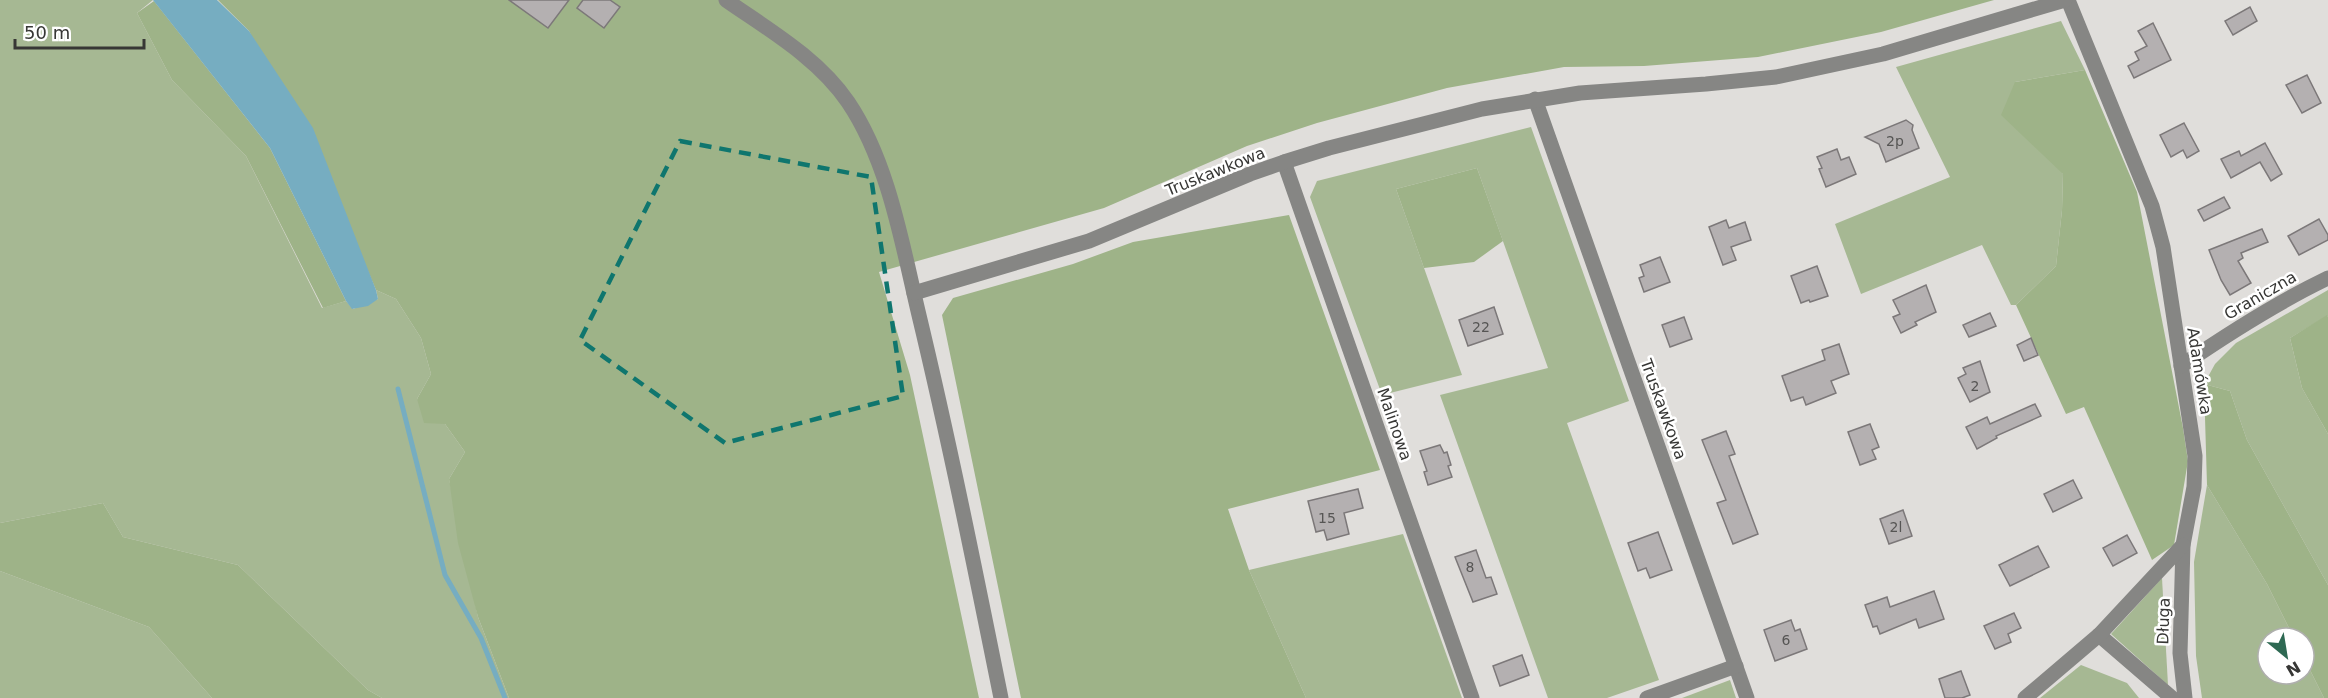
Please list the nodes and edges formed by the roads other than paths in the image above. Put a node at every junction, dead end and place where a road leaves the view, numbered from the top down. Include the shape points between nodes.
1 (726, 0) edge
2 (2067, 0) edge
3 (1535, 99) junction
4 (1284, 162) junction
5 (2328, 278) edge
6 (914, 293) junction
7 (2181, 366) junction
8 (2183, 545) junction
9 (2099, 635) junction
10 (1736, 666) junction
11 (1001, 698) edge
12 (1472, 698) edge
13 (1647, 698) edge
14 (1747, 698) edge
15 (2025, 698) edge
16 (2172, 698) edge
17 (2185, 698) edge

1 - 6 street via 812,63 851,108 882,174
2 - 3 street, Truskawkowa via 1883,54 1798,73
2 - 7 street, Adamówka via 2152,206 2163,247
3 - 4 street, Truskawkowa via 1482,109
3 - 10 street, Truskawkowa
4 - 6 street, Truskawkowa via 1089,242
4 - 12 street, Malinowa
5 - 7 street, Graniczna via 2237,328
6 - 11 street
7 - 8 street, Adamówka via 2195,456 2194,487
8 - 9 street
8 - 17 street, Długa via 2180,653
9 - 15 street
9 - 16 street
10 - 13 street
10 - 14 street, Truskawkowa

